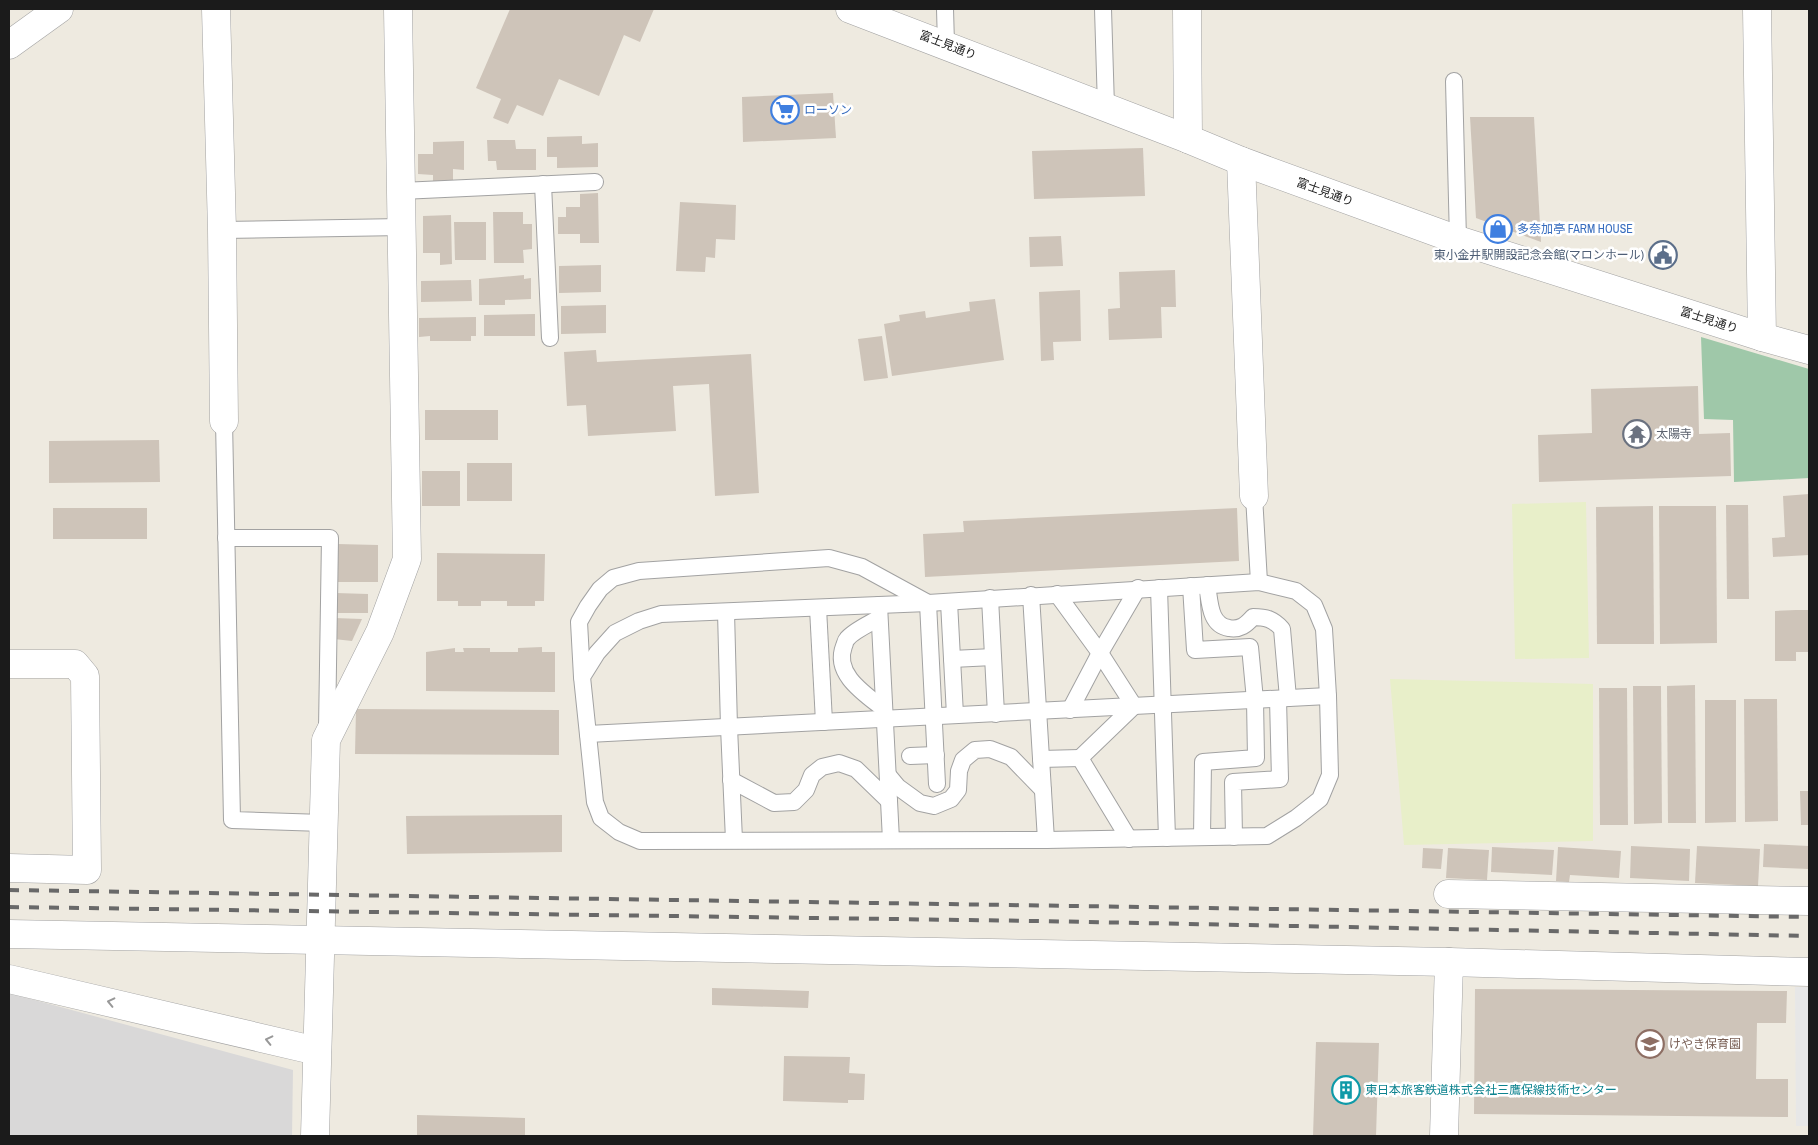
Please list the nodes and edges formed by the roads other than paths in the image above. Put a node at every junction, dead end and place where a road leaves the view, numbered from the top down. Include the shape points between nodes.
1 (59, 9) edge
2 (216, 9) edge
3 (398, 9) edge
4 (850, 9) edge
5 (945, 9) edge
6 (1103, 9) edge
7 (1187, 9) edge
8 (1757, 9) edge
9 (9, 44) edge
10 (946, 44) junction
11 (1454, 81) dead end
12 (1106, 107) junction
13 (1188, 139) junction
14 (1241, 161) junction
15 (595, 182) dead end
16 (543, 184) junction
17 (401, 191) junction
18 (402, 227) junction
19 (222, 230) junction
20 (1458, 240) junction
21 (1762, 337) junction
22 (550, 338) dead end
23 (1809, 350) edge
24 (224, 421) joint
25 (1254, 496) joint
26 (226, 538) junction
27 (1259, 582) junction
28 (1199, 585) junction
29 (1138, 588) junction
30 (1159, 588) junction
31 (1057, 594) junction
32 (1032, 595) junction
33 (990, 598) junction
34 (949, 602) junction
35 (928, 603) junction
36 (818, 608) junction
37 (726, 612) junction
38 (879, 612) junction
39 (1100, 653) junction
40 (993, 657) junction
41 (952, 659) junction
42 (9, 664) edge
43 (582, 677) junction
44 (1328, 696) junction
45 (1283, 698) junction
46 (1254, 700) junction
47 (1161, 705) junction
48 (1134, 706) junction
49 (1070, 710) junction
50 (1038, 712) junction
51 (884, 714) junction
52 (996, 714) junction
53 (955, 716) junction
54 (934, 717) junction
55 (824, 722) junction
56 (729, 727) junction
57 (588, 734) junction
58 (326, 740) junction
59 (936, 755) junction
60 (910, 756) dead end
61 (1080, 758) junction
62 (1041, 759) junction
63 (888, 775) junction
64 (731, 780) junction
65 (937, 784) dead end
66 (1043, 790) junction
67 (889, 801) junction
68 (323, 823) junction
69 (1202, 837) junction
70 (1234, 837) junction
71 (1167, 838) junction
72 (1129, 839) junction
73 (734, 840) junction
74 (891, 840) junction
75 (1046, 840) junction
76 (9, 868) edge
77 (1448, 894) dead end
78 (1809, 901) edge
79 (9, 934) edge
80 (321, 939) junction
81 (1450, 962) junction
82 (1809, 972) edge
83 (9, 979) edge
84 (317, 1051) junction
85 (315, 1136) edge
86 (1444, 1136) edge

1 - 9 street
2 - 19 street
3 - 17 street
4 - 10 street, 富士見通り
5 - 10 lane
6 - 12 lane
7 - 13 street
8 - 21 street
10 - 12 street, 富士見通り
11 - 20 lane
12 - 13 street, 富士見通り
13 - 14 street, 富士見通り
14 - 20 street, 富士見通り
14 - 25 street
15 - 16 lane
16 - 17 lane
16 - 22 lane
17 - 18 street
18 - 19 lane
18 - 58 street via 407,559 380,632
19 - 24 street
20 - 21 street, 富士見通り
21 - 23 street, 富士見通り
24 - 26 lane
25 - 27 lane
26 - 58 lane via 330,538
26 - 68 lane via 232,820
27 - 28 lane
27 - 44 lane via 1296,591 1314,605 1324,629
28 - 30 lane
28 - 45 lane via 1216,623 1238,629 1253,617 1266,617 1282,629
28 - 46 lane via 1195,650 1250,647
29 - 30 lane
29 - 31 lane
29 - 39 lane
30 - 47 lane
31 - 32 lane
31 - 39 lane
32 - 33 lane
32 - 50 lane
33 - 34 lane
33 - 40 lane
34 - 35 lane
34 - 41 lane
35 - 38 lane
35 - 43 lane via 862,567 829,558 639,571 613,578 600,589 579,622
35 - 54 lane
36 - 37 lane
36 - 38 lane
36 - 55 lane
37 - 43 lane via 661,614 639,621 616,634 597,653
37 - 56 lane
38 - 51 lane
38 - 51 lane via 847,639 841,654 843,668 850,678
39 - 48 lane
39 - 49 lane
40 - 41 lane
40 - 52 lane
41 - 53 lane
42 - 76 street via 75,664 85,676 87,870
43 - 57 lane
44 - 45 lane
44 - 70 lane via 1330,775 1320,799 1267,836
45 - 46 lane
45 - 70 lane via 1280,779 1233,782
46 - 47 lane
46 - 69 lane via 1256,758 1203,762
47 - 48 lane
47 - 71 lane
48 - 49 lane
48 - 61 lane
49 - 50 lane
50 - 52 lane
50 - 62 lane
51 - 54 lane
51 - 55 lane
51 - 63 lane
52 - 53 lane
53 - 54 lane
54 - 59 lane
55 - 56 lane
56 - 57 lane
56 - 64 lane
57 - 73 lane via 595,802 601,818 619,832 640,841
58 - 68 street
59 - 60 lane
59 - 65 lane
61 - 62 lane
61 - 72 lane
62 - 66 lane
63 - 66 lane via 920,803 934,806 950,799 958,790 963,760 975,750 990,749 1011,757
63 - 67 lane
64 - 67 lane via 774,803 794,802 806,790 812,775 822,767 839,763 856,769
64 - 73 lane
66 - 75 lane
67 - 74 lane
68 - 80 street
69 - 70 lane
69 - 71 lane
71 - 72 lane
72 - 75 lane
73 - 74 lane
74 - 75 lane
77 - 78 street
79 - 80 street
80 - 81 street
80 - 84 street
81 - 82 street
81 - 86 street
84 -> 83 street
84 - 85 street

